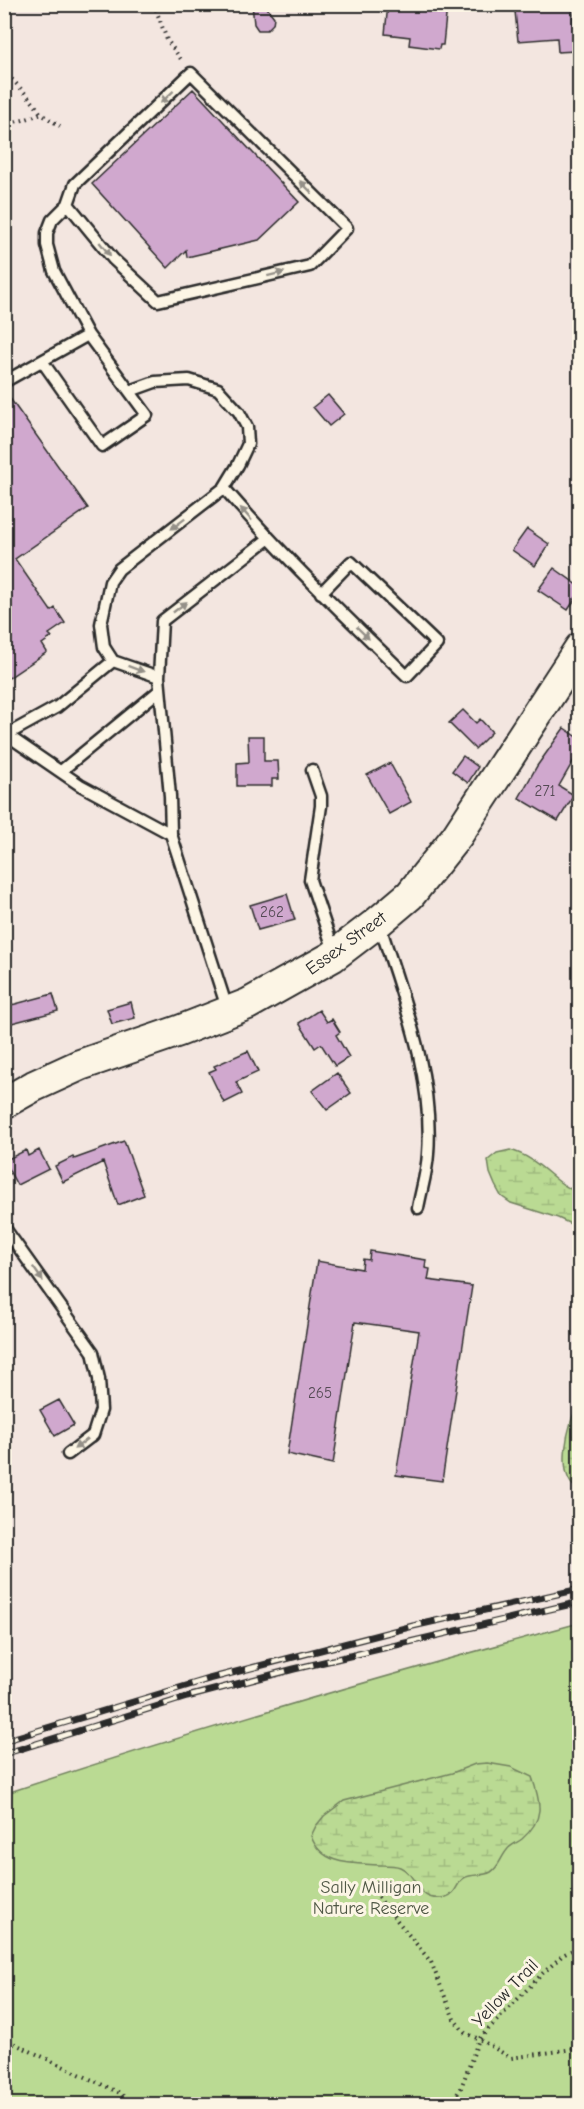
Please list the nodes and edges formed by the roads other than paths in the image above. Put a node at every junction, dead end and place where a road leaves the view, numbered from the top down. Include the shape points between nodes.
1 (68, 204) junction
2 (88, 335) junction
3 (42, 361) junction
4 (4, 382) edge
5 (130, 391) junction
6 (225, 488) junction
7 (268, 539) junction
8 (321, 593) junction
9 (579, 648) edge
10 (113, 661) junction
11 (159, 677) junction
12 (160, 690) junction
13 (6, 733) edge
14 (312, 770) dead end
15 (61, 771) junction
16 (171, 834) junction
17 (378, 921) junction
18 (335, 954) junction
19 (228, 1011) junction
20 (4, 1103) edge
21 (418, 1208) dead end
22 (4, 1227) edge
23 (68, 1454) dead end

1 -> 1 lane via 113,259 158,301 310,266 347,228 191,73 75,184
1 - 2 lane via 52,220 47,245 54,271
2 - 3 lane
2 - 5 lane
3 - 4 lane
3 - 5 lane via 102,446 147,415
5 - 6 lane via 155,382 189,380 218,388 247,427 248,444
7 -> 6 lane
6 -> 10 lane via 119,569 110,582 101,624 104,647
7 - 8 lane
11 -> 7 lane via 162,621
8 -> 8 lane via 407,676 437,644 351,562
9 - 17 main road, Essex Street via 457,836 410,894
10 -> 11 lane
10 - 13 lane via 57,707
11 - 12 lane
12 - 15 lane
12 - 16 lane
13 - 15 lane
14 - 18 lane via 321,806 310,880
15 - 16 lane
16 - 19 lane
17 - 18 main road, Essex Street
17 - 21 lane via 415,1040 428,1102 428,1155
18 - 19 main road, Essex Street via 289,982
19 - 20 main road, Essex Street via 80,1065
22 -> 23 lane via 93,1352 101,1410 93,1435

